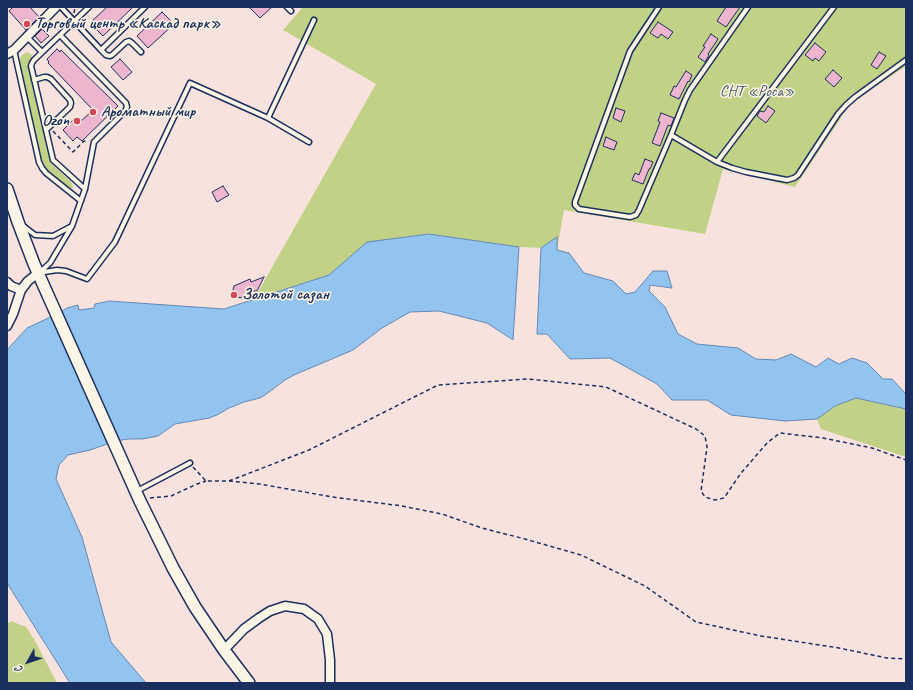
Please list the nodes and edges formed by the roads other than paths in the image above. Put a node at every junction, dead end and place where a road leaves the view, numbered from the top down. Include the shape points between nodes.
1 (56, 7) edge
2 (61, 7) edge
3 (89, 7) edge
4 (145, 7) edge
5 (287, 7) edge
6 (659, 7) edge
7 (748, 7) edge
8 (834, 7) edge
9 (291, 11) dead end
10 (314, 20) dead end
11 (74, 21) junction
12 (60, 35) junction
13 (27, 37) junction
14 (102, 50) junction
15 (11, 52) edge
16 (42, 52) junction
17 (141, 52) dead end
18 (906, 60) edge
19 (34, 80) junction
20 (268, 118) junction
21 (47, 128) junction
22 (671, 135) junction
23 (309, 142) dead end
24 (717, 162) junction
25 (7, 189) edge
26 (85, 189) junction
27 (81, 201) junction
28 (18, 222) junction
29 (72, 226) junction
30 (38, 273) junction
31 (8, 286) edge
32 (21, 290) junction
33 (7, 326) edge
34 (190, 464) road end
35 (138, 496) junction
36 (224, 650) junction
37 (249, 683) edge
38 (330, 683) edge

1 - 13 street
2 - 11 lane
3 - 11 lane
4 - 14 lane
5 - 9 lane
6 - 22 lane via 630,51 575,202 576,208 630,217 636,215
7 - 22 lane via 694,85
8 - 24 lane
10 - 20 lane
11 - 12 lane
11 - 14 lane
12 - 16 lane
12 - 26 lane via 127,107 96,140
13 - 15 street
13 - 16 lane
14 - 17 lane via 110,56 129,41
15 - 27 lane via 39,162 46,173
16 - 19 lane via 31,66
18 - 24 lane via 846,105 794,178 787,180 746,172
19 - 21 lane
19 - 21 lane via 48,77 71,103 70,107
20 - 23 lane
20 - 30 lane via 190,83 115,242 87,278 57,270
21 - 26 lane via 53,160
22 - 24 lane
25 - 28 main road
26 - 27 lane
27 - 29 lane
28 - 29 lane via 35,235 52,236
28 - 30 main road
29 - 30 lane via 50,264
30 - 32 street
30 - 35 main road
31 - 32 street
32 - 33 street
34 - 35 lane
35 - 36 main road via 173,568
36 - 37 main road
36 - 38 street via 244,629 270,611 285,606 304,609 318,619 327,634

